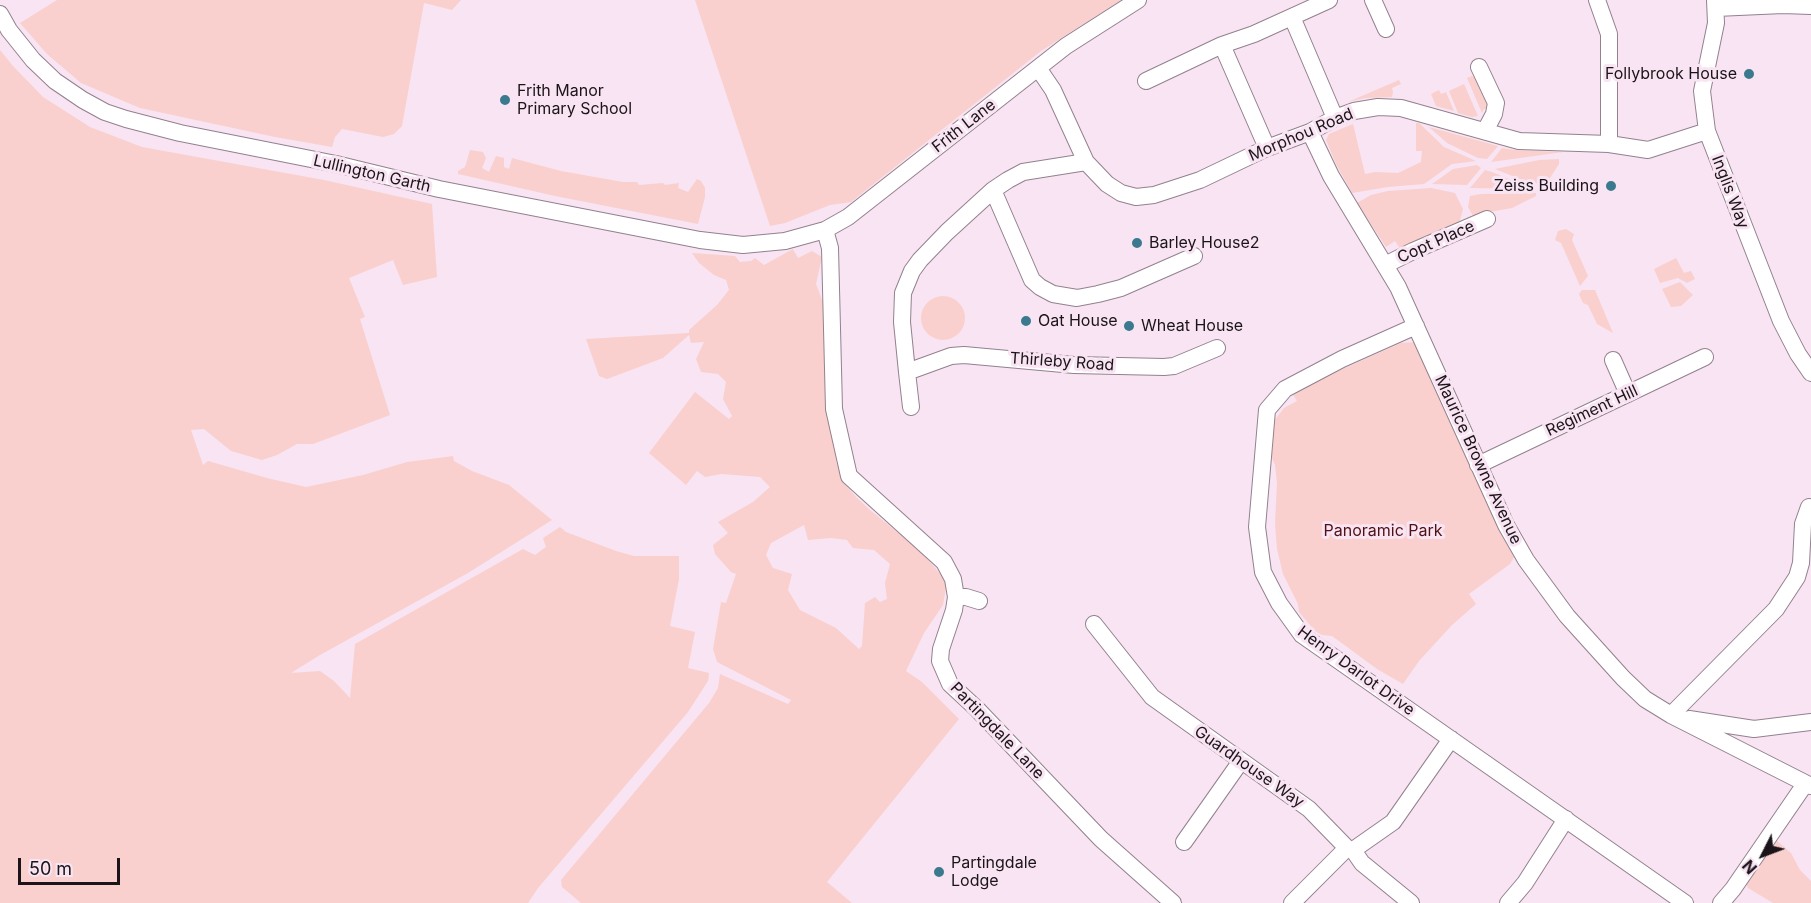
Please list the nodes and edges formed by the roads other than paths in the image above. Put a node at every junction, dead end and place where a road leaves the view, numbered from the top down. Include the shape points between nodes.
1 (1137, 0) edge
2 (1329, 0) edge
3 (1373, 0) edge
4 (1597, 0) edge
5 (1749, 3) edge
6 (1716, 4) edge
7 (1811, 6) edge
8 (0, 14) edge
9 (1292, 17) junction
10 (1386, 29) dead end
11 (1222, 45) junction
12 (1479, 66) dead end
13 (1038, 68) junction
14 (1146, 81) dead end
15 (1335, 118) junction
16 (1485, 131) junction
17 (1707, 131) junction
18 (1310, 132) junction
19 (1609, 144) junction
20 (1267, 148) junction
21 (1086, 162) junction
22 (993, 190) junction
23 (1487, 219) dead end
24 (825, 230) junction
25 (785, 241) joint
26 (1194, 256) dead end
27 (1385, 265) junction
28 (1416, 326) junction
29 (1217, 348) dead end
30 (1705, 357) dead end
31 (1613, 360) dead end
32 (907, 372) junction
33 (1811, 373) edge
34 (1628, 394) junction
35 (911, 407) dead end
36 (1478, 465) junction
37 (1809, 507) dead end
38 (956, 597) junction
39 (979, 601) dead end
40 (1094, 624) dead end
41 (1671, 715) junction
42 (1811, 722) edge
43 (1451, 739) junction
44 (1241, 761) junction
45 (1808, 785) edge
46 (1566, 819) junction
47 (1184, 842) dead end
48 (1350, 849) junction
49 (1681, 902) edge
50 (1173, 903) edge
51 (1292, 903) edge
52 (1411, 903) edge
53 (1508, 903) edge
54 (1721, 903) edge

1 - 13 street, Frith Lane
2 - 9 street
3 - 10 street
4 - 19 street via 1609,34
5 - 6 street
5 - 7 street
6 - 17 street, Inglis Way via 1716,24 1702,91
8 - 25 street, Lullington Garth via 33,60 55,81 82,100 126,119 439,189 700,240 743,245
9 - 11 street
9 - 15 street
11 - 14 street
11 - 20 street
12 - 16 street via 1496,103
13 - 21 street, Morphou Road via 1053,90
13 - 24 street, Frith Lane via 869,202
15 - 16 street, Morphou Road via 1378,107 1401,108
15 - 18 street, Morphou Road
16 - 19 street, Morphou Road via 1519,141
17 - 19 street, Morphou Road via 1648,150
17 - 33 street, Inglis Way via 1781,321
18 - 20 street, Morphou Road
18 - 27 street, Maurice Browne Avenue via 1331,176
20 - 21 street, Morphou Road via 1191,184 1136,197 1107,184
21 - 22 street via 1023,172
22 - 26 street via 1032,280 1053,294 1077,298 1121,288
22 - 32 street via 912,271 903,293
23 - 27 street, Copt Place
24 - 25 street, Frith Lane
24 - 38 street, Partingdale Lane via 830,249 834,409 849,476 944,562
27 - 28 street, Maurice Browne Avenue
28 - 36 street, Maurice Browne Avenue
28 - 43 street, Henry Darlot Drive via 1285,389 1267,410 1257,527 1263,572 1278,603 1302,635
29 - 32 street, Thirleby Road via 1164,367 1074,365 964,354
30 - 34 street, Regiment Hill
31 - 34 street
32 - 35 street
34 - 36 street, Regiment Hill
36 - 41 street, Maurice Browne Avenue via 1506,525 1567,616 1630,685
37 - 41 street via 1803,524 1797,577 1776,609
38 - 39 street
38 - 50 street, Partingdale Lane via 940,662 950,684 1101,839
40 - 44 street, Guardhouse Way via 1152,697
41 - 42 street via 1754,729
41 - 45 street
43 - 46 street, Henry Darlot Drive
43 - 48 street via 1393,822
44 - 47 street
44 - 48 street, Guardhouse Way via 1309,809
45 - 54 street
46 - 49 street, Henry Darlot Drive
46 - 53 street
48 - 51 street
48 - 52 street, Guardhouse Way

